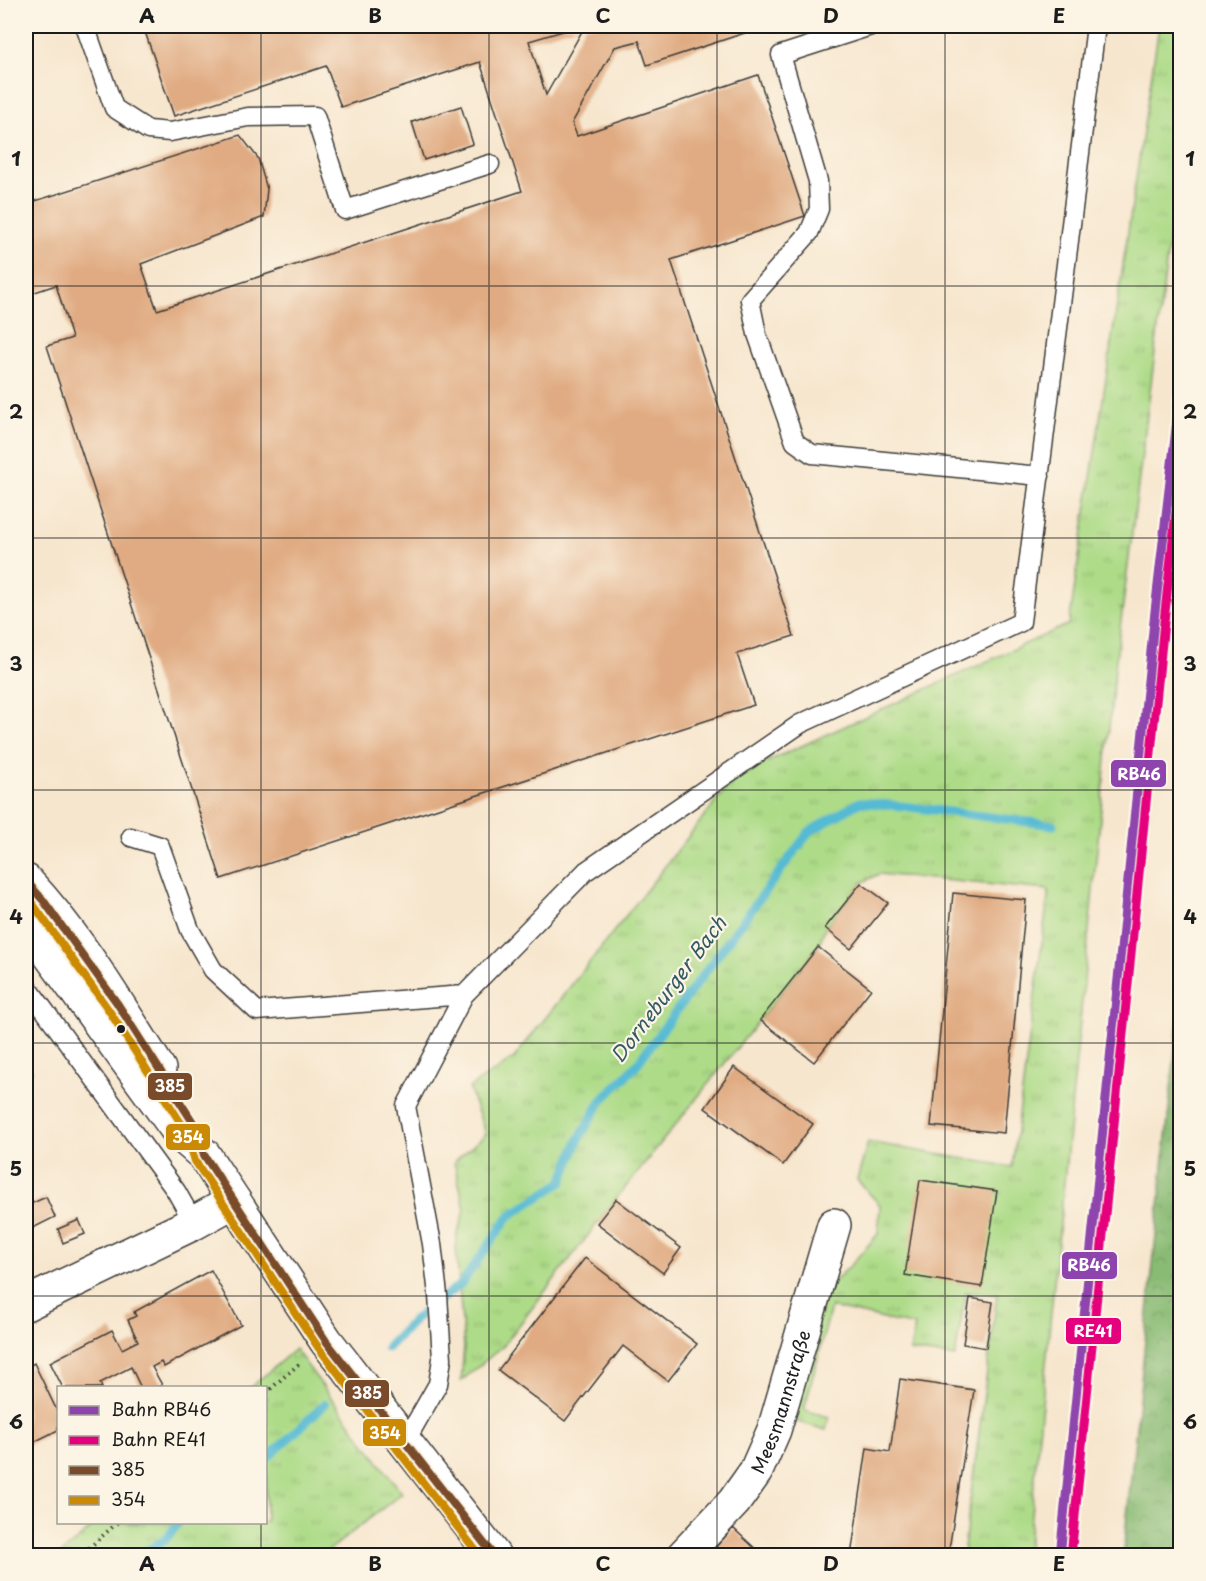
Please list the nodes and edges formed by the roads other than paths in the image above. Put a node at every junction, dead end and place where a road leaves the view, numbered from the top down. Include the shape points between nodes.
1 (86, 26) edge
2 (870, 26) edge
3 (1096, 26) edge
4 (490, 164) dead end
5 (1040, 476) junction
6 (131, 837) dead end
7 (26, 881) edge
8 (26, 922) edge
9 (26, 985) edge
10 (464, 995) junction
11 (204, 1155) junction
12 (234, 1201) junction
13 (194, 1223) junction
14 (834, 1225) dead end
15 (26, 1304) edge
16 (405, 1442) junction
17 (494, 1556) edge
18 (683, 1556) edge

1 - 4 lane via 114,108 148,130 170,132 248,117 315,116 345,210
2 - 5 lane via 782,55 818,181 819,209 809,233 750,300 757,334 795,442 812,454
3 - 5 lane
5 - 10 lane via 1021,622 800,724 586,871
6 - 10 lane via 160,846 190,930 213,970 256,1011
7 - 11 street via 117,1003 196,1127
8 - 11 street via 181,1135
9 - 13 lane via 159,1166
10 - 16 lane via 406,1106 432,1244 442,1359 438,1384
11 - 12 street
12 - 13 street
12 - 16 street via 326,1341
13 - 15 street
14 - 18 street, Meesmannstraße via 774,1431 756,1471 734,1502
16 - 17 street

